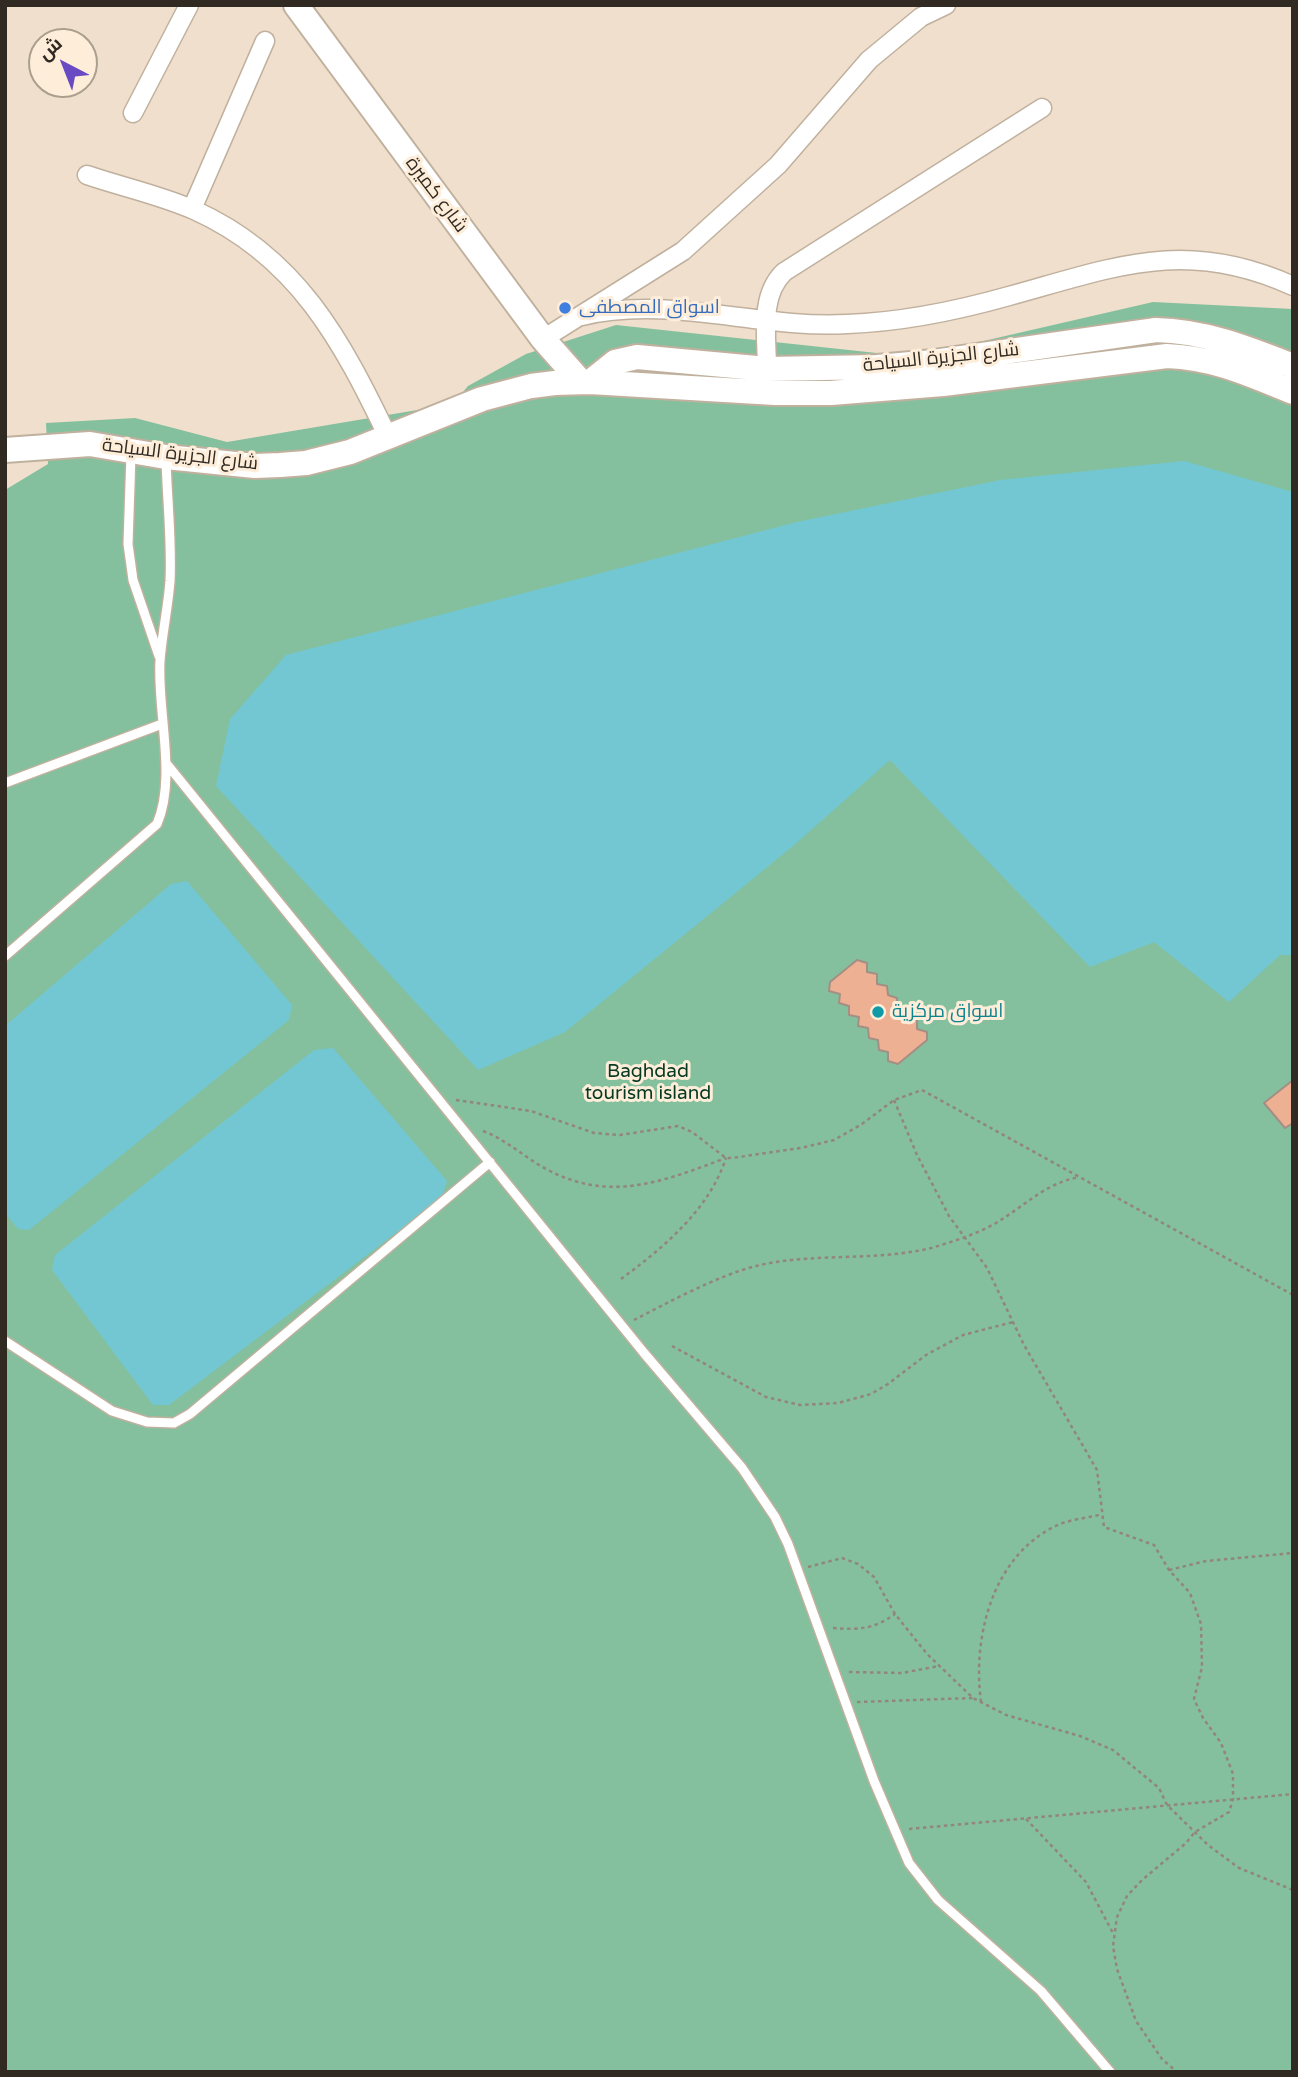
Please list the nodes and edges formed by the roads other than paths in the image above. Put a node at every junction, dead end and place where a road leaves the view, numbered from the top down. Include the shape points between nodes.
1 (189, 5) edge
2 (296, 5) edge
3 (946, 5) edge
4 (265, 41) dead end
5 (1042, 108) dead end
6 (133, 113) dead end
7 (87, 175) dead end
8 (192, 209) junction
9 (1293, 286) edge
10 (582, 316) junction
11 (767, 321) junction
12 (543, 339) junction
13 (1293, 366) edge
14 (767, 369) junction
15 (585, 382) junction
16 (1293, 392) edge
17 (388, 437) junction
18 (5, 450) edge
19 (131, 452) junction
20 (166, 457) junction
21 (160, 660) junction
22 (162, 724) junction
23 (166, 763) junction
24 (5, 783) edge
25 (5, 956) edge
26 (490, 1163) junction
27 (5, 1341) edge
28 (1110, 2072) edge

1 - 6 street
2 - 12 main road, شارع كميرة
3 - 10 street via 920,17 869,60 778,165 683,251
4 - 8 street
5 - 11 street via 784,272 771,290
7 - 8 street
8 - 17 street via 247,240 295,284 339,341
9 - 11 street via 1241,267 1162,260 1105,268 981,304 920,316 844,325
10 - 11 street via 636,308
10 - 12 street
11 - 14 street
12 - 15 main road, شارع كميرة
13 - 14 main road, شارع الجزيرة السياحة via 1213,336 1156,330 934,362
14 - 15 main road, شارع الجزيرة السياحة via 637,357 615,362
15 - 16 main road, شارع الجزيرة السياحة via 831,393 1167,356 1219,362
15 - 17 main road, شارع الجزيرة السياحة via 482,398
17 - 20 main road, شارع الجزيرة السياحة via 331,458 280,465
18 - 19 main road, شارع الجزيرة السياحة via 90,444
19 - 20 main road, شارع الجزيرة السياحة
19 - 21 lane via 128,544 134,580
20 - 21 lane via 170,579
21 - 22 lane
22 - 23 lane
22 - 24 lane
23 - 25 lane via 164,809 157,824
23 - 26 lane
26 - 27 lane via 174,1423 147,1422 113,1411
26 - 28 lane via 742,1468 775,1517 909,1863 938,1900 1041,1991

